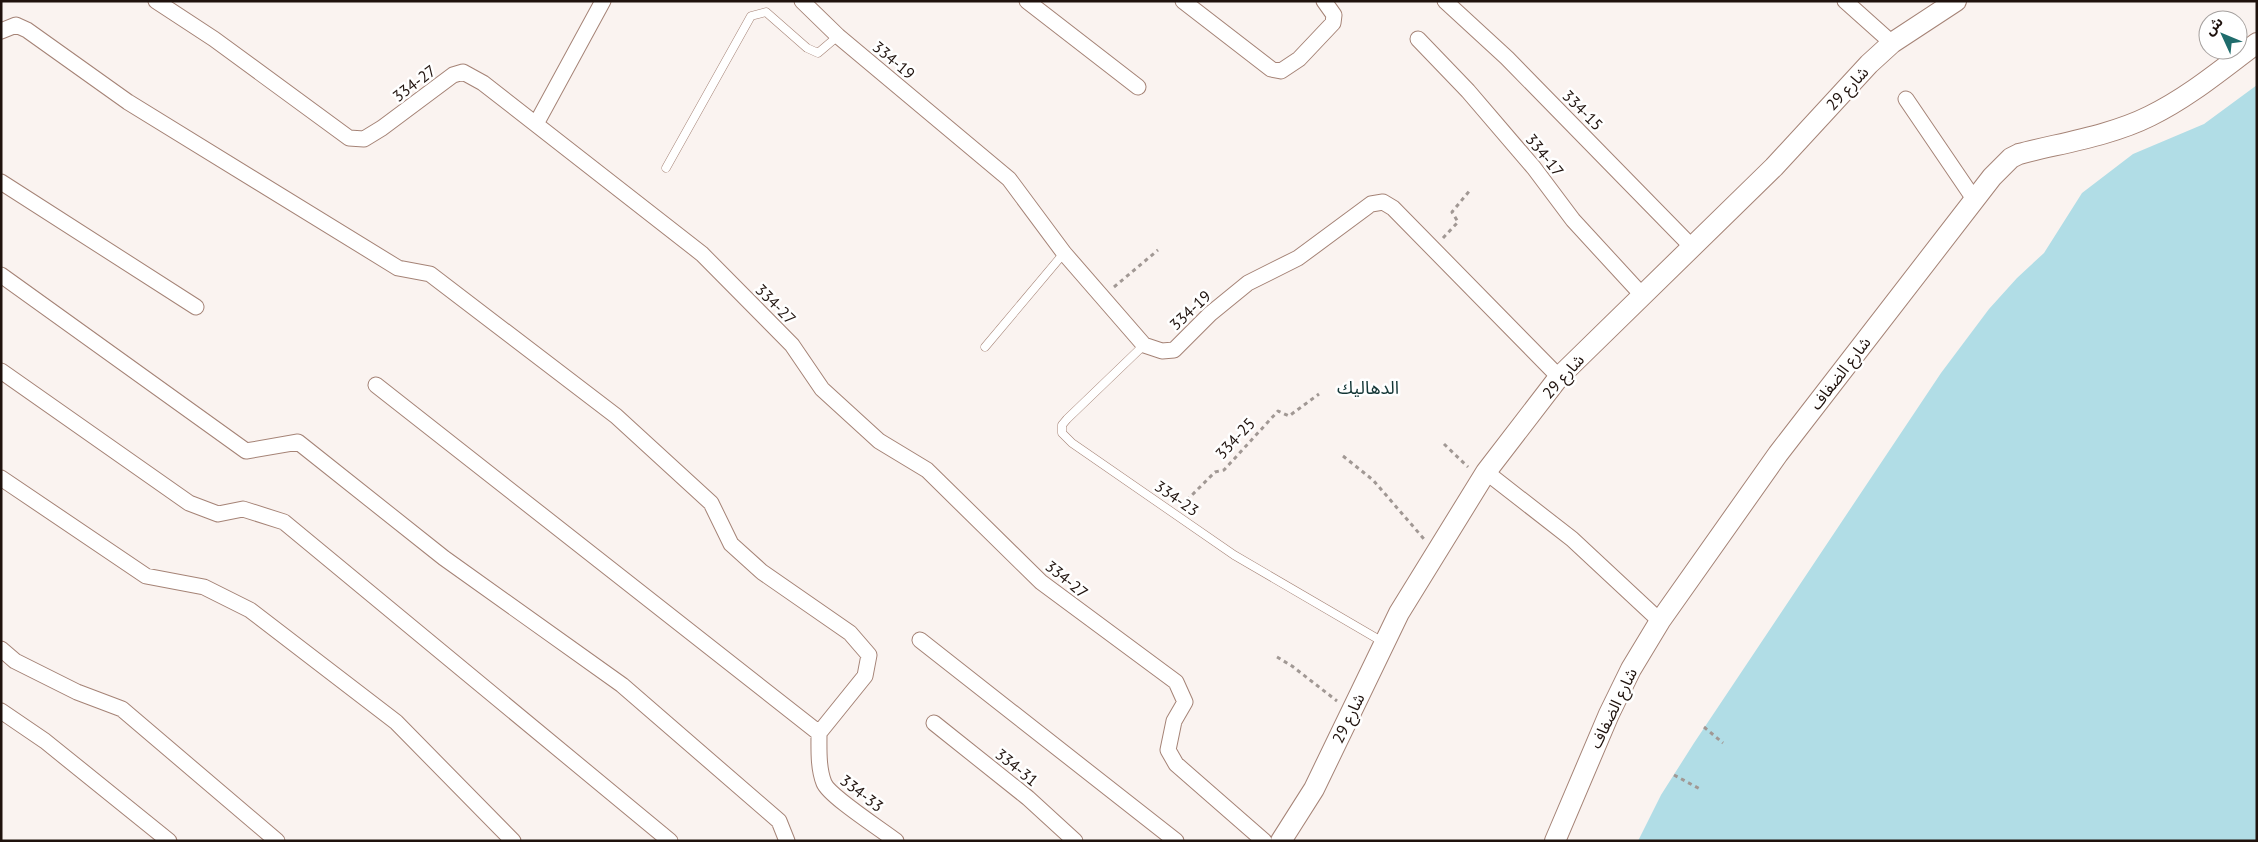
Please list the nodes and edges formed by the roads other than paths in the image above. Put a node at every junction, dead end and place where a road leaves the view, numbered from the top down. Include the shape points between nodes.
1 (156, 1) edge
2 (603, 1) edge
3 (802, 1) edge
4 (1027, 1) edge
5 (1183, 1) edge
6 (1324, 1) edge
7 (1445, 1) edge
8 (1845, 1) edge
9 (1956, 1) edge
10 (1, 31) edge
11 (838, 36) junction
12 (1418, 39) dead end
13 (1892, 43) junction
14 (2257, 43) edge
15 (1138, 87) dead end
16 (1906, 99) dead end
17 (536, 124) junction
18 (666, 168) dead end
19 (1, 182) edge
20 (1974, 199) junction
21 (1692, 247) junction
22 (1064, 253) junction
23 (1, 275) edge
24 (1642, 295) junction
25 (196, 307) dead end
26 (1144, 346) junction
27 (986, 347) dead end
28 (1, 371) edge
29 (1559, 377) junction
30 (376, 385) dead end
31 (1484, 476) junction
32 (1, 478) edge
33 (1660, 621) junction
34 (920, 640) dead end
35 (1384, 642) junction
36 (1, 649) edge
37 (1, 711) edge
38 (934, 723) dead end
39 (819, 733) junction
40 (168, 841) edge
41 (277, 841) edge
42 (513, 841) edge
43 (670, 841) edge
44 (787, 841) edge
45 (896, 841) edge
46 (1075, 841) edge
47 (1176, 841) edge
48 (1264, 841) edge
49 (1281, 841) edge
50 (1555, 841) edge

1 - 17 street, 334-27 via 214,39 349,138 364,139 453,75 463,72 483,83
2 - 17 street
3 - 11 street, 334-19
4 - 15 street
5 - 6 street via 1271,69 1281,72 1299,59 1333,23 1334,15
7 - 21 street, 334-15 via 1507,58
8 - 13 street
9 - 13 street, شارع 29
10 - 39 street via 16,26 27,30 128,102 389,263 430,274 616,416 710,503 731,544 762,572 850,633 868,655 865,676
11 - 18 lane via 818,53 807,48 766,12 751,16
11 - 22 street, 334-19 via 1009,179
12 - 24 street, 334-17 via 1468,91 1534,168 1573,220
13 - 21 street, شارع 29 via 1774,167
14 - 20 street, شارع الضفاف via 2180,99 2148,117 2011,158
16 - 20 street
17 - 48 street, 334-27 via 702,254 792,345 822,389 879,441 927,470 1041,582 1176,682 1185,702 1174,721 1168,750 1176,764
19 - 25 street
20 - 33 street, شارع الضفاف via 1754,486
21 - 24 street, شارع 29
22 - 26 street, 334-19
22 - 27 lane
23 - 44 street via 246,451 298,442 444,558 622,685 779,821
24 - 29 street, شارع 29
26 - 29 street, 334-19 via 1162,351 1174,350 1210,314 1248,283 1298,258 1371,204 1383,202 1434,248
26 - 35 lane, 334-23 via 1067,418 1062,425 1062,433 1234,555
28 - 43 street via 189,503 218,514 243,509 284,522
29 - 31 street, شارع 29
30 - 39 street
31 - 33 street via 1572,539
31 - 35 street, شارع 29
32 - 42 street via 146,576 204,586 250,610 396,722
33 - 50 street, شارع الضفاف via 1609,714
34 - 47 street
35 - 49 street, شارع 29 via 1314,789
36 - 41 street via 77,692 122,709
37 - 40 street via 45,741
38 - 46 street, 334-31 via 1028,798
39 - 45 street, 334-33 via 824,785

